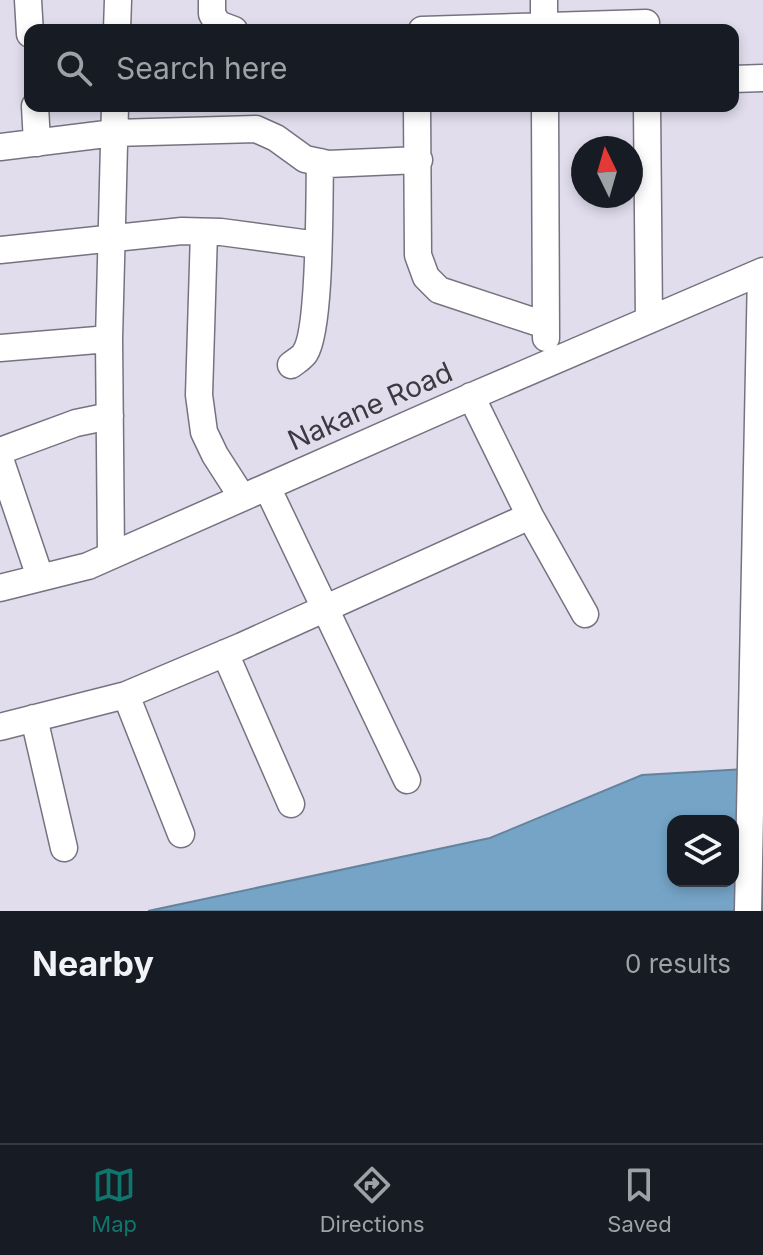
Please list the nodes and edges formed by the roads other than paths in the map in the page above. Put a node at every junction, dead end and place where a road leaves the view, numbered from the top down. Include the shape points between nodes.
1 (28, 0) edge
2 (118, 0) edge
3 (212, 0) edge
4 (544, 0) edge
5 (646, 18) edge
6 (29, 24) edge
7 (117, 24) edge
8 (218, 24) edge
9 (544, 24) edge
10 (590, 24) edge
11 (739, 79) edge
12 (762, 81) edge
13 (35, 112) edge
14 (115, 112) edge
15 (417, 112) edge
16 (545, 112) edge
17 (647, 112) edge
18 (114, 133) junction
19 (37, 143) junction
20 (0, 147) edge
21 (419, 160) junction
22 (320, 162) junction
23 (204, 232) junction
24 (112, 237) junction
25 (318, 245) junction
26 (0, 250) edge
27 (762, 272) edge
28 (649, 320) junction
29 (545, 325) junction
30 (109, 339) junction
31 (0, 348) edge
32 (547, 363) junction
33 (291, 365) dead end
34 (471, 396) junction
35 (110, 416) junction
36 (0, 451) edge
37 (0, 459) edge
38 (267, 487) junction
39 (242, 497) junction
40 (530, 516) junction
41 (111, 555) junction
42 (40, 577) junction
43 (0, 588) edge
44 (325, 608) junction
45 (585, 614) dead end
46 (759, 628) edge
47 (225, 653) junction
48 (756, 666) edge
49 (126, 695) junction
50 (34, 718) junction
51 (0, 727) edge
52 (407, 780) dead end
53 (291, 804) dead end
54 (181, 834) dead end
55 (64, 848) dead end
56 (748, 911) edge

1 - 6 street
2 - 7 street
3 - 8 street
4 - 9 street
5 - 10 street
11 - 12 street
13 - 19 street
14 - 18 street
15 - 21 street
16 - 29 street
17 - 28 street
18 - 19 street
18 - 22 street via 256,129 305,159
18 - 24 street
19 - 20 street
21 - 22 street
21 - 29 street via 418,255 426,277 439,290
22 - 25 street
23 - 24 street
23 - 25 street
23 - 39 street via 199,395 204,432
24 - 26 street
24 - 30 street
25 - 33 street via 311,335 305,354
27 - 28 street, Nakane Road
27 - 46 street
28 - 32 street, Nakane Road
29 - 32 street
30 - 31 street
30 - 35 street
32 - 34 street, Nakane Road
34 - 38 street, Nakane Road
34 - 40 street
35 - 36 street
35 - 41 street
37 - 42 street
38 - 39 street, Nakane Road
38 - 44 street
39 - 41 street, Nakane Road
40 - 44 street
40 - 45 street
41 - 42 street, Nakane Road
42 - 43 street, Nakane Road
44 - 47 street
44 - 52 street
46 - 48 street
47 - 49 street
47 - 53 street
48 - 56 street
49 - 50 street
49 - 54 street
50 - 51 street
50 - 55 street

